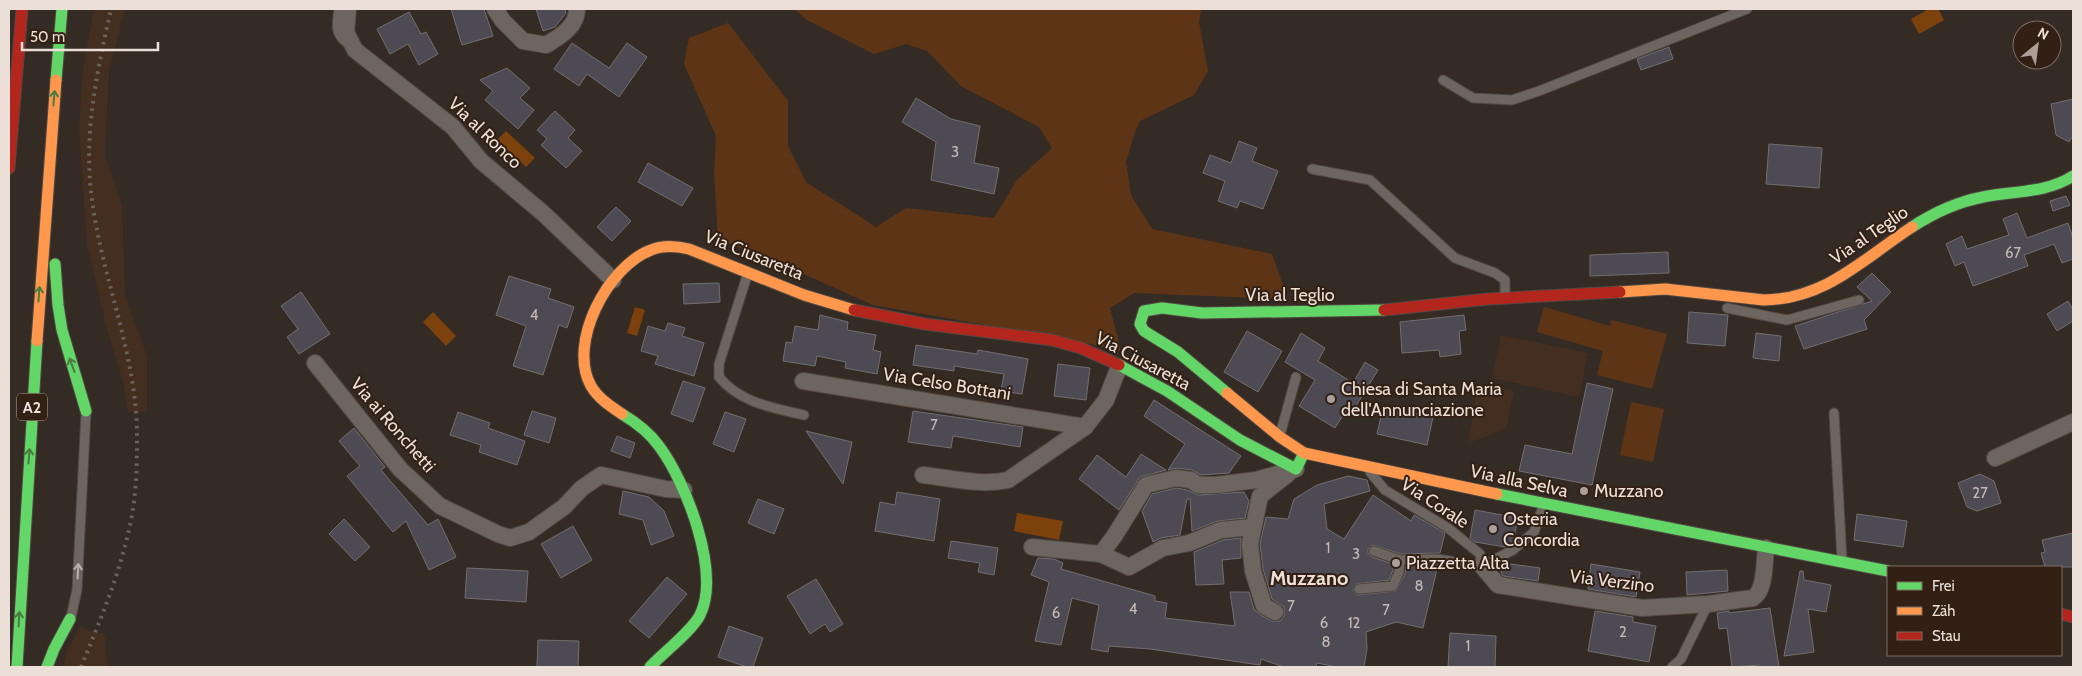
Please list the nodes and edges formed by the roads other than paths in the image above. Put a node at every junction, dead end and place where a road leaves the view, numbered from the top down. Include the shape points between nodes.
1 (20, 9) edge
2 (62, 9) edge
3 (339, 9) edge
4 (348, 9) edge
5 (495, 9) edge
6 (576, 9) edge
7 (1746, 9) edge
8 (9, 44) edge
9 (355, 50) junction
10 (1443, 80) dead end
11 (50, 147) junction
12 (9, 168) edge
13 (1312, 169) dead end
14 (2073, 176) edge
15 (748, 272) junction
16 (614, 280) junction
17 (1705, 292) junction
18 (1505, 298) junction
19 (1860, 300) dead end
20 (315, 363) dead end
21 (1119, 367) junction
22 (1296, 376) dead end
23 (803, 381) dead end
24 (86, 411) joint
25 (1834, 414) dead end
26 (804, 415) dead end
27 (2073, 422) edge
28 (1085, 427) junction
29 (1280, 437) junction
30 (1304, 454) junction
31 (1996, 458) dead end
32 (1348, 464) joint
33 (1366, 468) junction
34 (1296, 469) junction
35 (923, 475) dead end
36 (684, 490) junction
37 (1544, 504) junction
38 (1253, 527) junction
39 (1032, 547) dead end
40 (1766, 548) junction
41 (1374, 551) dead end
42 (1101, 554) junction
43 (1400, 560) junction
44 (1842, 563) junction
45 (1482, 566) junction
46 (1887, 571) edge
47 (1359, 589) dead end
48 (1708, 604) junction
49 (1275, 612) dead end
50 (70, 619) joint
51 (17, 667) edge
52 (47, 667) edge
53 (650, 667) edge
54 (1672, 667) edge

1 - 8 main road
1 - 12 main road
11 -> 2 main road, A2
3 - 9 lane via 336,32
4 - 9 street via 346,32
5 - 6 street via 523,41 546,45 566,33 577,14
7 - 10 lane via 1512,100 1473,98
9 - 16 street, Via al Ronco via 453,126 481,161 544,214
24 -> 11 main road, A2 via 58,310
51 -> 11 main road, A2
13 - 18 lane via 1370,180 1455,258 1505,280
14 - 17 main road, Via al Teglio via 2052,187 1982,196 1946,208 1903,232 1842,276 1794,297 1761,301
15 - 16 main road, Via Ciusaretta via 688,248 661,247 640,255
15 - 21 main road, Via Ciusaretta via 813,299 959,329 1045,338 1080,348
15 - 26 lane via 718,364 718,377 727,387 758,404
16 - 36 main road, Via Ciusaretta via 592,317 587,333 584,362 587,381 603,402 647,431 668,456
17 - 18 main road, Via al Teglio via 1665,289
17 - 19 lane via 1724,308 1787,320
18 - 29 main road, Via al Teglio via 1370,312 1202,313 1162,308 1144,311 1140,324 1144,331 1178,352
20 - 36 street, Via ai Ronchetti via 400,469 440,506 498,534 510,538 529,532 564,507 595,477 602,475
21 - 28 street via 1106,400
21 - 34 main road, Via Ciusaretta via 1175,397 1230,434
22 - 29 lane
23 - 28 street, Via Celso Bottani
50 -> 24 lane via 77,590
25 - 44 lane
27 - 31 street
28 - 35 street via 1008,480 975,482
29 - 30 main road, Via al Teglio
30 - 32 main road, Via al Teglio
30 - 34 main road
32 - 33 main road, Via alla Selva
33 - 37 main road, Via alla Selva
33 - 45 lane, Via Corale via 1385,490 1448,528 1480,554
34 - 38 street via 1260,496
34 - 42 street via 1256,480 1216,485 1198,485 1191,480 1176,478 1146,485
36 - 53 main road, Via Ciusaretta via 697,525 706,570 707,597 699,616
37 - 40 main road, Via alla Selva
37 - 45 lane via 1534,532 1512,550
38 - 42 street via 1220,530 1189,543 1163,548 1129,567
38 - 49 street via 1250,544 1253,571 1264,606
39 - 42 street
40 - 44 main road, Via alla Selva
40 - 48 street, Via Verzino via 1757,595
41 - 43 lane
43 - 45 lane via 1437,559
43 - 47 lane via 1400,572 1393,586
44 - 46 main road, Via alla Selva
45 - 48 street, Via Verzino via 1498,586 1642,608
48 - 54 lane via 1681,659
50 - 52 main road

